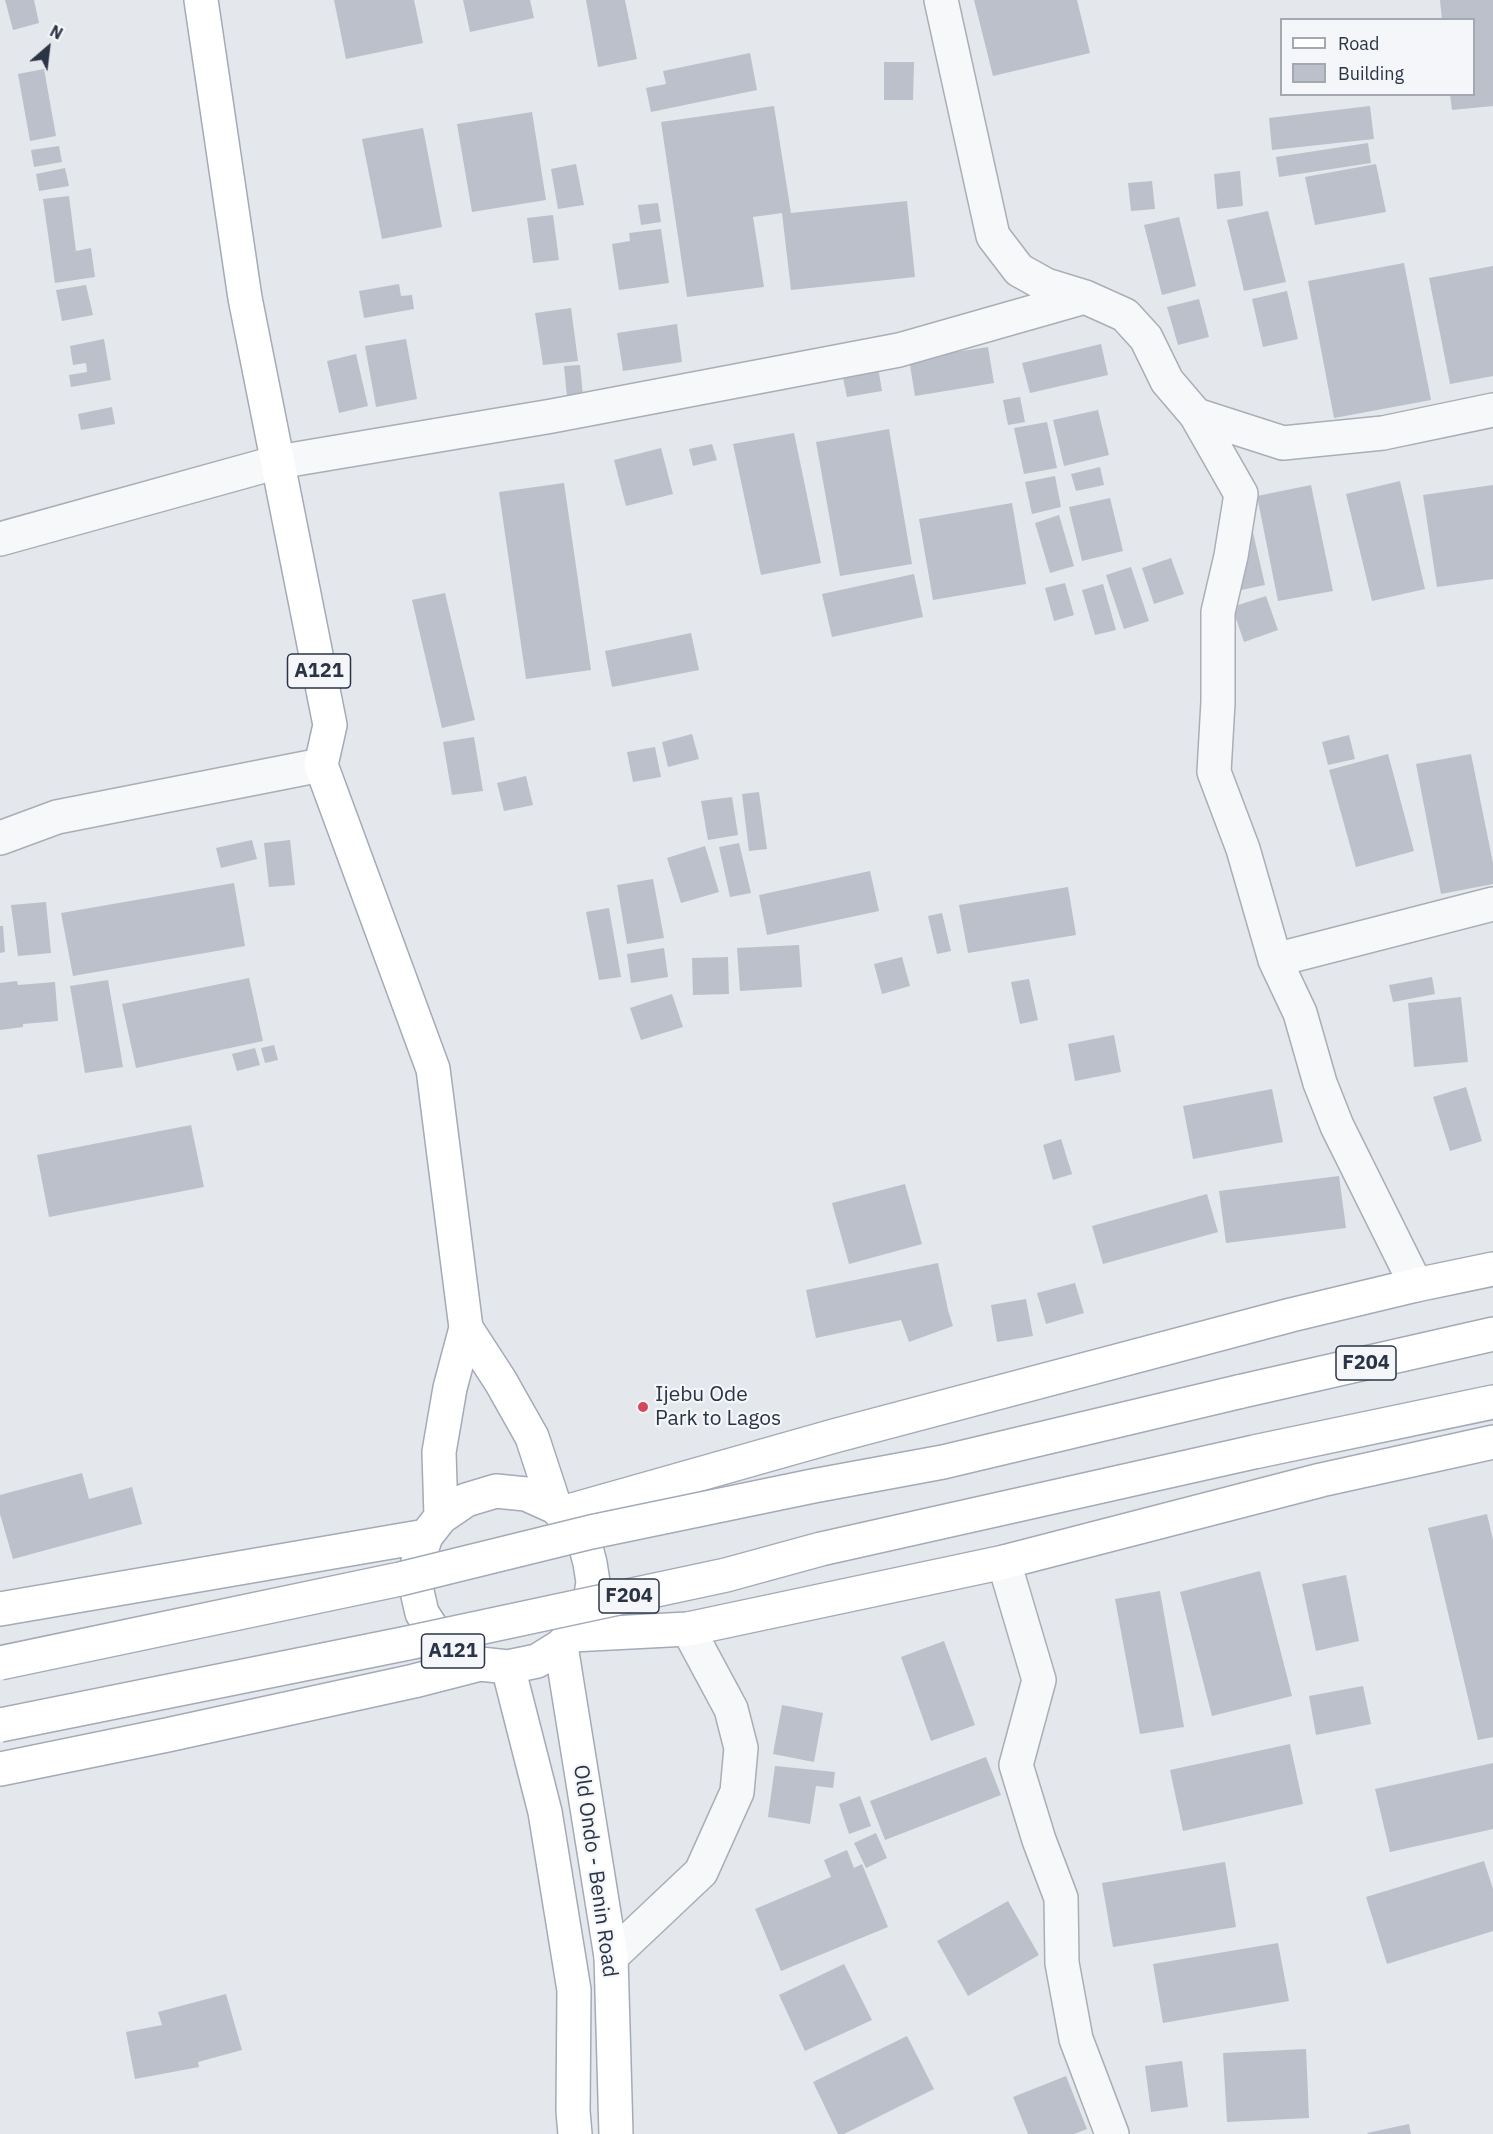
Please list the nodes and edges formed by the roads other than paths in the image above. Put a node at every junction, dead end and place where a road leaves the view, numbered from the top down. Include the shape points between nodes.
1 (201, 0) edge
2 (940, 0) edge
3 (1085, 297) junction
4 (1493, 410) edge
5 (1196, 415) junction
6 (278, 462) junction
7 (0, 539) edge
8 (321, 765) junction
9 (0, 838) edge
10 (1493, 904) edge
11 (1275, 960) junction
12 (1493, 1269) edge
13 (1416, 1285) junction
14 (466, 1328) junction
15 (1493, 1334) edge
16 (1493, 1401) edge
17 (1493, 1442) edge
18 (558, 1510) junction
19 (434, 1527) junction
20 (1004, 1563) junction
21 (0, 1610) edge
22 (688, 1629) junction
23 (567, 1641) junction
24 (0, 1663) edge
25 (494, 1666) junction
26 (0, 1725) edge
27 (0, 1769) edge
28 (611, 1957) junction
29 (575, 2134) edge
30 (616, 2134) edge
31 (1112, 2134) edge

1 - 6 main road, A121 via 245,298
2 - 3 street via 993,236 1019,270 1046,285
3 - 5 street via 1125,315 1146,338 1167,381
3 - 6 street via 899,350
4 - 5 street via 1383,433 1283,443
5 - 11 street via 1241,494 1218,612 1214,772 1244,849
6 - 7 street
6 - 8 main road, A121 via 330,725
8 - 9 street via 57,817
8 - 14 main road, A121 via 433,1069
10 - 11 street
11 - 13 street via 1300,1013 1337,1126
12 - 13 main road
13 - 18 main road
14 - 18 main road, A121 via 532,1437
14 - 19 main road, A121 via 439,1452
15 - 24 main road, F204, bridge via 943,1462 591,1532 400,1579
16 - 26 main road, F204, bridge via 821,1549 703,1580
17 - 20 main road via 1321,1480
18 - 19 main road, A121 via 526,1494 496,1491 466,1500
18 - 23 main road, A121 via 585,1544 593,1582 583,1620
19 - 21 main road
19 - 25 main road, A121 via 418,1561 416,1587 422,1613 436,1635 456,1653
20 - 22 main road
20 - 31 street via 1039,1680 1016,1765 1061,1898 1062,1963 1076,2039
22 - 23 main road
22 - 28 street via 731,1709 741,1748 737,1792 701,1872
23 - 25 main road, A121 via 537,1661
23 - 28 main road, Old Ondo - Benin Road
25 - 27 main road
25 - 29 main road, Old Ondo - Benin Road / A121 via 545,1812 574,1990
28 - 30 main road, Old Ondo - Benin Road

